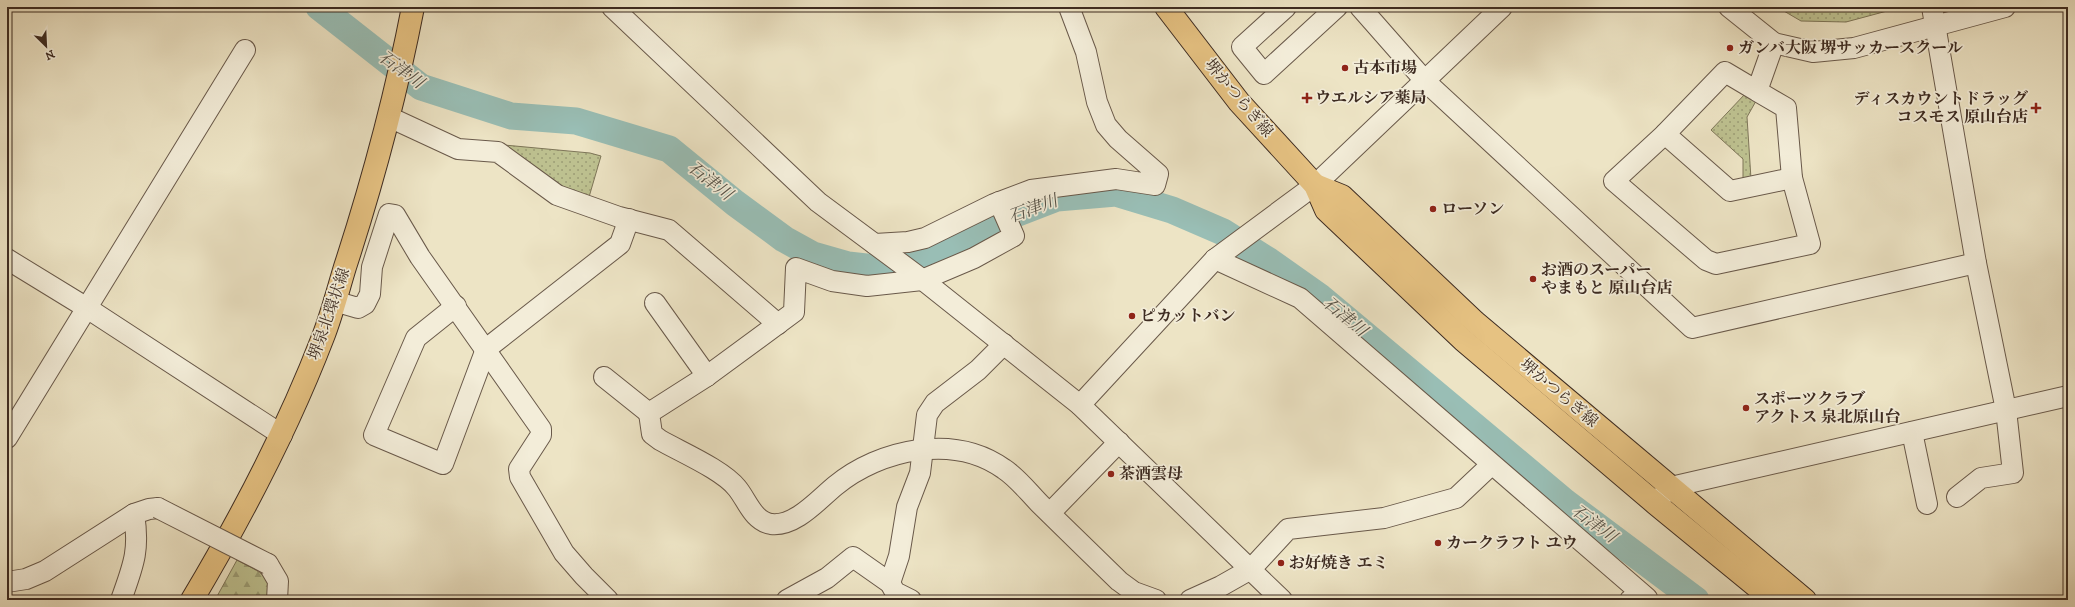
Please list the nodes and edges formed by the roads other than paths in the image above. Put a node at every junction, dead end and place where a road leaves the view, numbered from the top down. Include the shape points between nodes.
1 (413, 7) edge
2 (612, 7) edge
3 (1069, 7) edge
4 (1166, 7) edge
5 (1286, 7) edge
6 (1337, 7) edge
7 (1360, 7) edge
8 (1502, 7) edge
9 (1729, 7) edge
10 (1932, 7) edge
11 (2005, 7) edge
12 (1936, 26) junction
13 (1774, 43) junction
14 (245, 50) dead end
15 (1426, 82) junction
16 (1757, 91) junction
17 (389, 117) junction
18 (1665, 134) junction
19 (1792, 178) junction
20 (1315, 185) junction
21 (999, 202) junction
22 (629, 219) junction
23 (877, 245) junction
24 (1220, 256) junction
25 (7, 259) edge
26 (1976, 263) junction
27 (921, 278) junction
28 (334, 301) junction
29 (655, 303) dead end
30 (456, 306) junction
31 (87, 308) junction
32 (778, 324) junction
33 (1004, 344) junction
34 (486, 349) junction
35 (707, 376) junction
36 (604, 377) dead end
37 (2068, 396) edge
38 (1080, 404) junction
39 (2006, 410) junction
40 (649, 413) junction
41 (1912, 432) junction
42 (282, 435) junction
43 (7, 438) edge
44 (1119, 442) junction
45 (923, 448) junction
46 (1491, 465) junction
47 (1671, 487) junction
48 (1958, 497) dead end
49 (1656, 504) junction
50 (1927, 504) dead end
51 (1050, 513) junction
52 (134, 514) junction
53 (1251, 569) junction
54 (7, 582) edge
55 (890, 583) junction
56 (1275, 598) edge
57 (121, 600) edge
58 (192, 600) edge
59 (277, 600) edge
60 (608, 600) edge
61 (787, 600) edge
62 (911, 600) edge
63 (1156, 600) edge
64 (1190, 600) edge
65 (1630, 600) edge
66 (1773, 600) edge
67 (1806, 600) edge

1 - 17 main road, 堺泉北環状線
2 - 23 street via 818,202
3 - 21 street via 1086,52 1097,102 1106,125 1158,174 1155,184 1116,179 1063,184 1032,190
4 - 20 main road, 堺かつらぎ線 via 1239,102
5 - 6 street via 1242,47 1264,74
7 - 15 street
8 - 15 street
9 - 13 street
10 - 12 street
11 - 12 street
12 - 13 street via 1854,48 1813,52
12 - 26 street
13 - 16 street
14 - 31 street
15 - 20 street
15 - 26 street via 1692,328
16 - 18 street via 1725,72
16 - 19 street via 1786,108
17 - 22 street via 458,149 498,152 557,195
17 - 28 main road, 堺泉北環状線 via 367,199
18 - 19 street via 1730,191
18 - 19 street via 1614,181 1706,260 1716,264 1810,244
20 - 24 street
20 - 47 main road, 堺かつらぎ線 via 1342,196 1475,322
20 - 49 main road, 堺かつらぎ線 via 1326,210 1463,340
21 - 23 street via 925,238
21 - 27 street via 1014,236 974,258
22 - 32 street via 669,230
22 - 34 street via 620,244
23 - 27 street
24 - 38 street
24 - 46 street via 1300,298
25 - 31 street
26 - 39 street
27 - 32 street via 867,286 832,281 796,268 794,312
27 - 33 street
28 - 30 street via 358,308 365,304 370,294 372,267 389,214 395,215 420,257
28 - 42 main road, 堺泉北環状線 via 324,335
29 - 35 street
30 - 34 street
30 - 34 street via 416,338 374,435 443,464
31 - 42 street
31 - 43 street
32 - 35 street
33 - 38 street
33 - 45 street via 978,370 935,404 927,415
34 - 60 street via 541,429 541,436 520,469 520,477 564,553
35 - 40 street
36 - 40 street
37 - 39 street
38 - 44 street
39 - 41 street
39 - 48 street via 2013,473 1980,478
40 - 45 street via 652,434 723,475 737,487 757,517 772,524 797,517 839,483 866,467
41 - 47 street
41 - 50 street
42 - 58 main road, 堺泉北環状線
44 - 51 street
44 - 53 street
45 - 51 street via 973,454 999,466
45 - 55 street via 920,473 907,507 900,556
46 - 53 street via 1456,498 1384,518 1288,529
46 - 65 street via 1647,598
47 - 49 street
47 - 67 main road, 堺かつらぎ線
49 - 66 main road, 堺かつらぎ線
51 - 63 street via 1119,581 1134,592
52 - 54 street via 45,570 26,579
52 - 57 street via 138,537 134,565
52 - 59 street, bridge via 149,508 158,508 268,564 278,581
53 - 56 street
53 - 64 street
55 - 61 street via 853,556 827,578
55 - 62 street via 895,592

